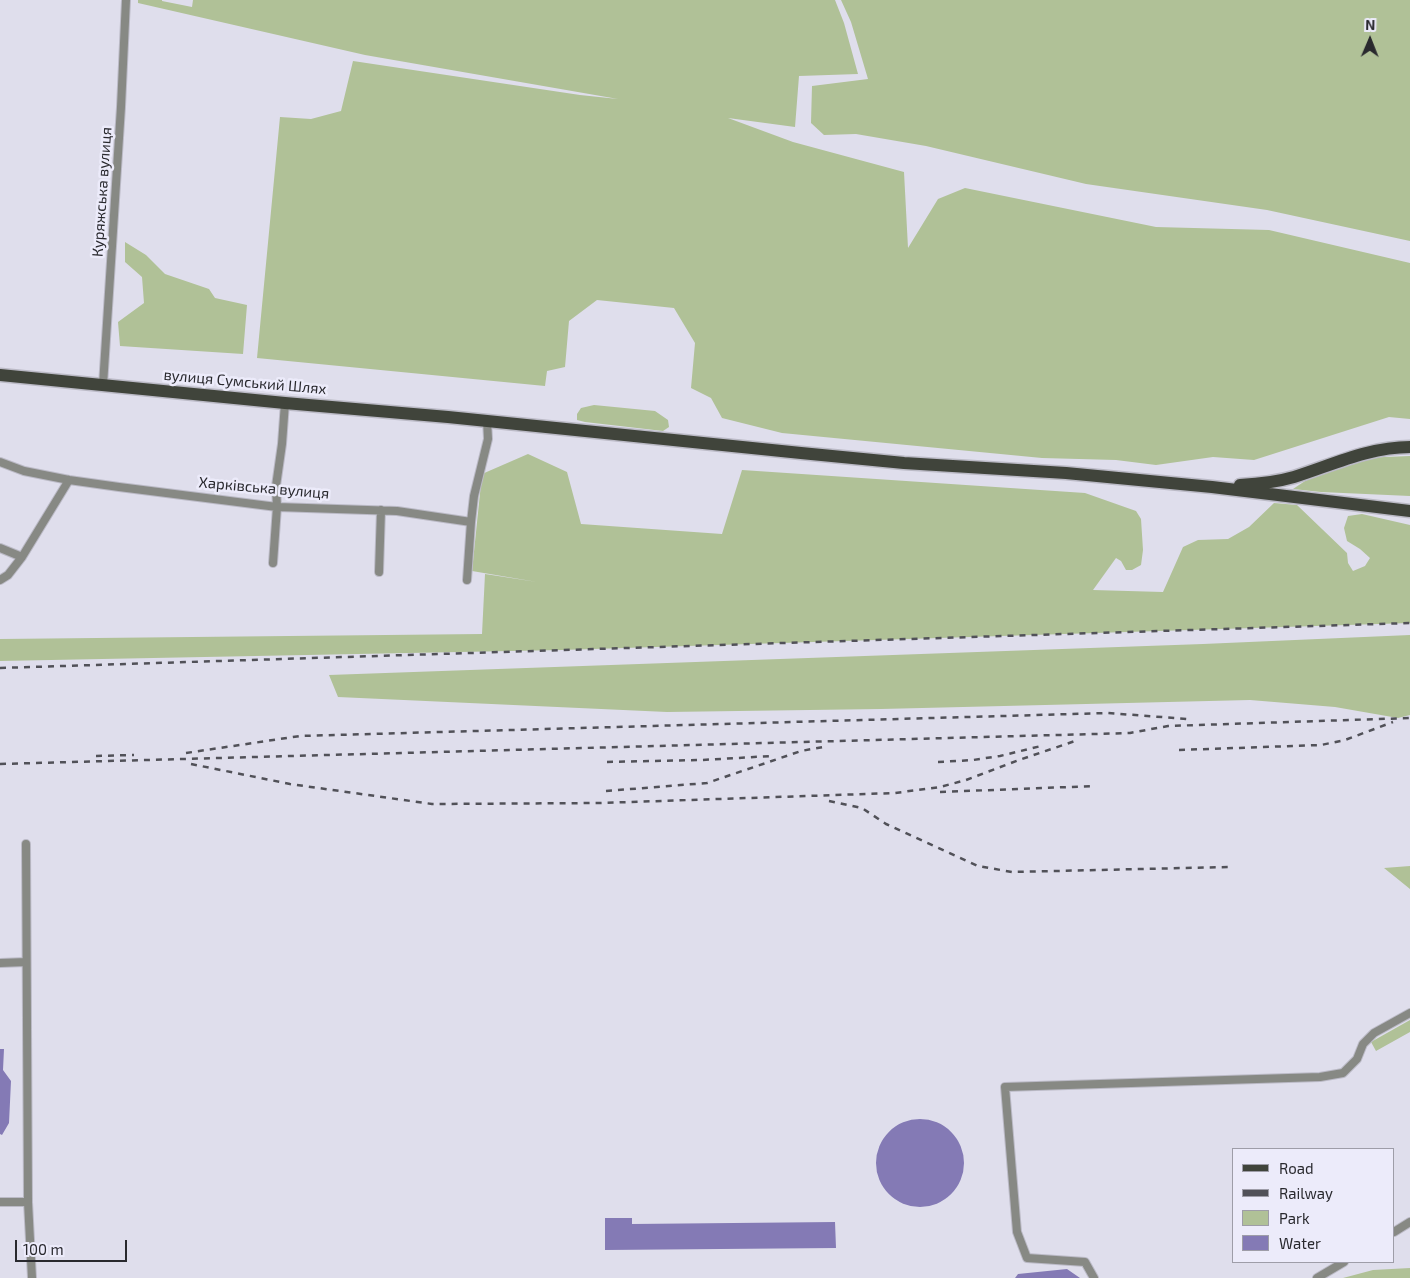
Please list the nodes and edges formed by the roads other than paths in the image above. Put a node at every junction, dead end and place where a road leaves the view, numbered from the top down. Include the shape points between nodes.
1 (126, 0) edge
2 (0, 375) edge
3 (103, 385) junction
4 (285, 403) junction
5 (486, 420) junction
6 (1410, 447) edge
7 (0, 462) edge
8 (69, 480) junction
9 (1212, 487) junction
10 (277, 507) junction
11 (381, 510) junction
12 (1410, 511) edge
13 (471, 522) junction
14 (0, 548) edge
15 (22, 557) junction
16 (273, 563) dead end
17 (378, 572) dead end
18 (0, 580) edge
19 (467, 580) dead end
20 (26, 844) dead end
21 (26, 962) junction
22 (0, 963) edge
23 (1410, 1013) edge
24 (0, 1202) edge
25 (28, 1202) junction
26 (1410, 1222) edge
27 (1395, 1231) edge
28 (1342, 1263) edge
29 (32, 1278) edge
30 (1094, 1278) edge
31 (1317, 1278) edge

1 - 3 street, Куряжська вулиця
2 - 3 main road, вулиця Сумський Шлях
3 - 4 main road, вулиця Сумський Шлях
4 - 5 main road, вулиця Сумський Шлях
4 - 10 street via 276,486
5 - 9 main road, вулиця Сумський Шлях via 904,463 1066,473
5 - 13 street via 488,439
6 - 9 main road via 1358,455 1281,480
7 - 8 street, Харківська вулиця via 24,471
8 - 10 street, Харківська вулиця
8 - 15 street
9 - 12 main road
10 - 11 street, Харківська вулиця
10 - 16 street
11 - 13 street, Харківська вулиця
11 - 17 street
13 - 19 street
14 - 15 street
15 - 18 street
20 - 21 street
21 - 22 street
21 - 25 street
23 - 30 street via 1374,1033 1363,1044 1357,1059 1343,1073 1335,1075 1005,1087 1017,1232 1027,1258 1084,1262
24 - 25 street
25 - 29 street
26 - 27 street
28 - 31 street

